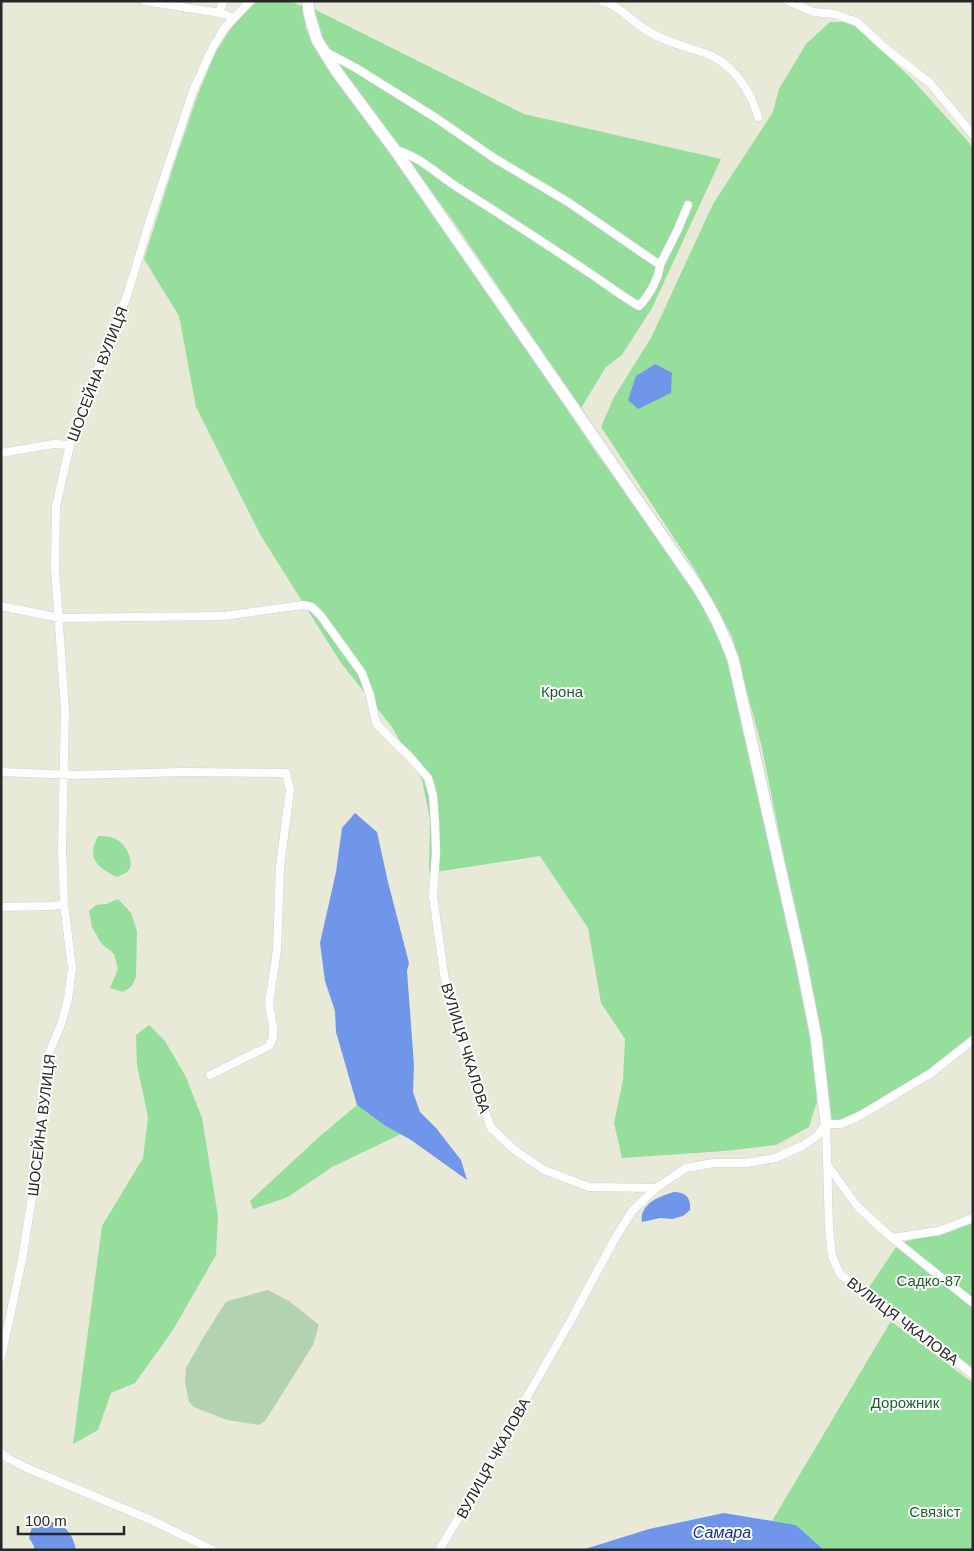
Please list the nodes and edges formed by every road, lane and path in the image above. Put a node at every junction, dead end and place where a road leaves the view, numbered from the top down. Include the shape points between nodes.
1 (145, 1) edge
2 (224, 1) edge
3 (250, 1) edge
4 (308, 1) edge
5 (602, 1) edge
6 (788, 1) edge
7 (220, 13) junction
8 (234, 18) junction
9 (324, 51) junction
10 (758, 117) dead end
11 (973, 135) edge
12 (395, 150) junction
13 (688, 205) dead end
14 (660, 264) junction
15 (70, 445) junction
16 (1, 453) edge
17 (1, 606) edge
18 (60, 618) junction
19 (1, 772) edge
20 (63, 773) junction
21 (64, 904) junction
22 (1, 907) edge
23 (973, 1040) edge
24 (210, 1075) dead end
25 (826, 1124) junction
26 (827, 1165) junction
27 (656, 1188) junction
28 (973, 1218) edge
29 (892, 1238) junction
30 (973, 1303) edge
31 (1, 1358) edge
32 (973, 1374) edge
33 (1, 1453) edge
34 (213, 1550) edge
35 (439, 1550) edge

1 - 7 street
2 - 7 street
3 - 8 street, ШОСЕЙНА ВУЛИЦЯ
4 - 9 street via 317,40
5 - 10 street via 622,10 647,30 709,55 725,66 738,76 754,103
6 - 11 street via 814,12 834,14 857,22 930,83
7 - 8 street
8 - 15 street, ШОСЕЙНА ВУЛИЦЯ via 213,47 193,91 127,296
9 - 12 street
9 - 14 street via 428,113
12 - 14 street via 414,157 639,306 650,290
12 - 25 street via 722,628 733,658 802,961 816,1037
13 - 14 street
15 - 16 street via 54,444
15 - 18 street, ШОСЕЙНА ВУЛИЦЯ via 56,506 55,569
17 - 18 street
18 - 20 street, ШОСЕЙНА ВУЛИЦЯ via 65,710
18 - 27 street, ВУЛИЦЯ ЧКАЛОВА via 223,616 303,605 312,607 362,674 376,723 428,778 435,823 433,896 444,974 451,1008 492,1128 544,1170 575,1182 589,1186
19 - 20 street
20 - 21 street, ШОСЕЙНА ВУЛИЦЯ
20 - 24 street via 286,774 290,790 280,866 277,950 269,1003 273,1038 269,1046
21 - 22 street
21 - 31 street, ШОСЕЙНА ВУЛИЦЯ via 72,968 68,999 48,1053 33,1191
23 - 25 street via 930,1073 861,1115 842,1124
25 - 26 street, ВУЛИЦЯ ЧКАЛОВА
25 - 27 street, ВУЛИЦЯ ЧКАЛОВА via 817,1136 775,1158 686,1168
26 - 29 street via 858,1207
26 - 32 street, ВУЛИЦЯ ЧКАЛОВА via 832,1256 840,1274 923,1333
27 - 35 street, ВУЛИЦЯ ЧКАЛОВА via 633,1210 617,1234 478,1486
28 - 29 street via 938,1231
29 - 30 street
33 - 34 street via 27,1468

